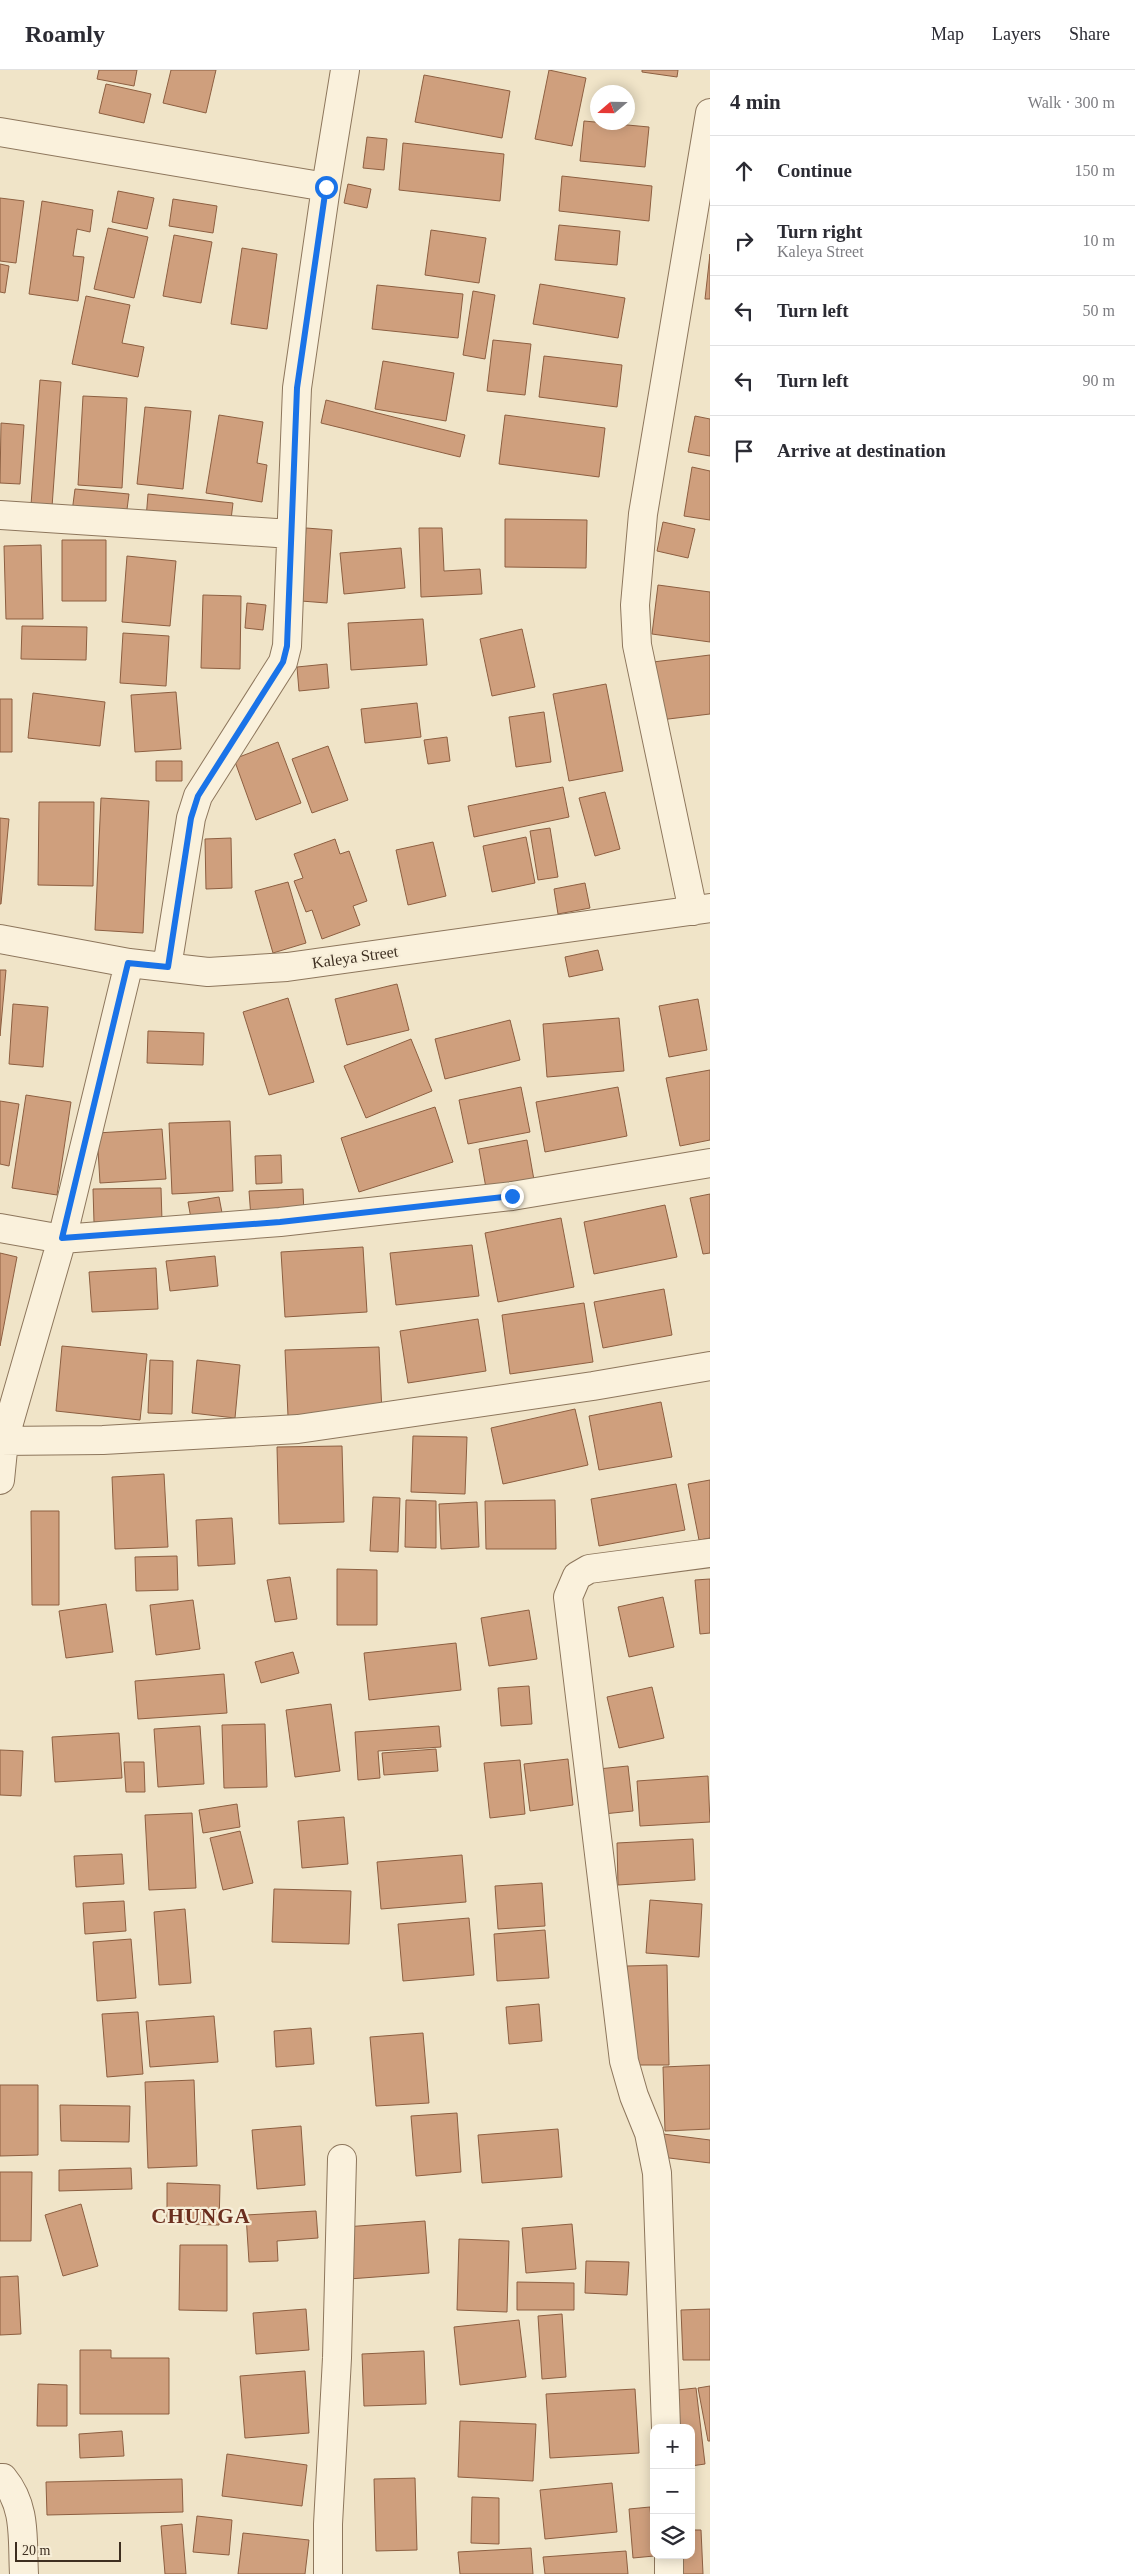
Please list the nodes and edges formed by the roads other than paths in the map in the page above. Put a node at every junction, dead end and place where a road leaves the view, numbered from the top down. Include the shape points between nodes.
1 (345, 70) edge
2 (710, 113) edge
3 (0, 132) edge
4 (326, 187) junction
5 (0, 515) edge
6 (291, 534) junction
7 (702, 909) edge
8 (0, 939) edge
9 (128, 963) junction
10 (168, 967) junction
11 (710, 1163) edge
12 (0, 1228) edge
13 (62, 1238) junction
14 (710, 1366) edge
15 (2, 1440) edge
16 (0, 1480) edge
17 (710, 1553) edge
18 (342, 2159) dead end
19 (666, 2424) edge
20 (0, 2478) edge
21 (669, 2559) edge
22 (24, 2574) edge
23 (328, 2574) edge
24 (669, 2574) edge

1 - 4 street
2 - 7 street via 644,514 635,604 637,645
3 - 4 street
4 - 6 street via 297,388
5 - 6 street
6 - 10 street via 283,662 198,796 191,818
7 - 10 street, Kaleya Street via 287,967 208,972
8 - 9 street, Kaleya Street
9 - 10 street, Kaleya Street
9 - 13 street
11 - 13 street via 512,1196 280,1222
12 - 13 street
13 - 15 street
14 - 15 street via 298,1429 103,1440
15 - 16 street
17 - 19 street via 589,1570 577,1576 568,1597 624,2061 649,2133 657,2173
18 - 23 street
20 - 22 street via 13,2490 21,2510
21 - 24 street

